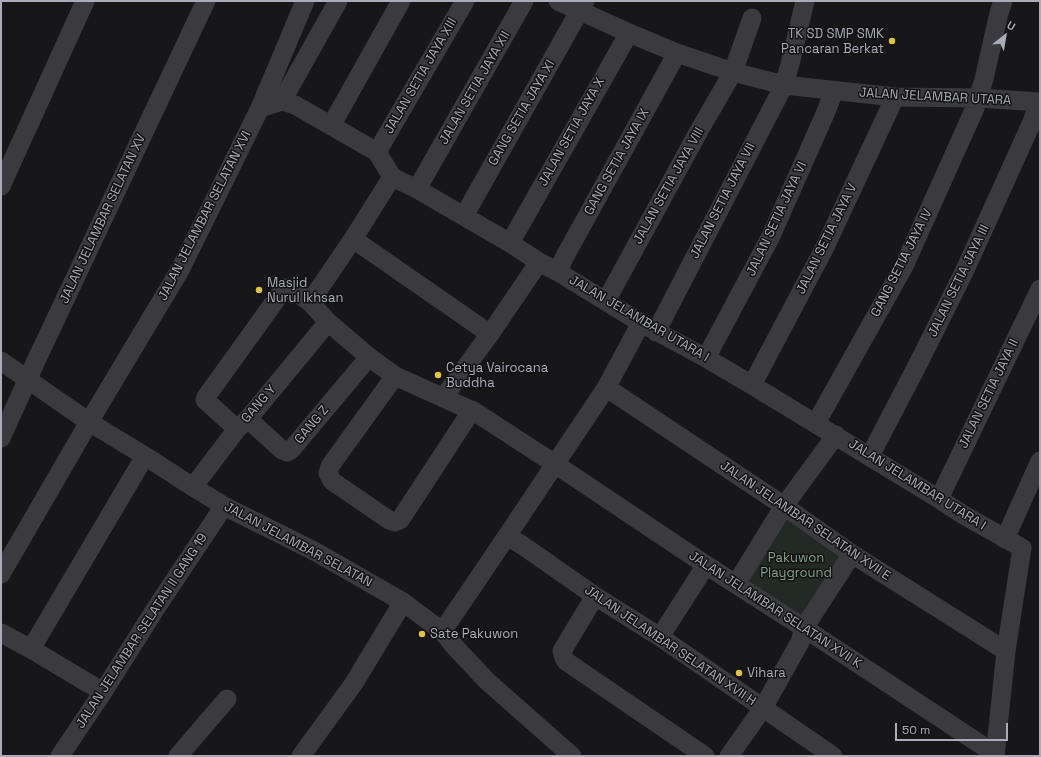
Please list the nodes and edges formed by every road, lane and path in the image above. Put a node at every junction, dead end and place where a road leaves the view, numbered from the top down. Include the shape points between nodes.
1 (85, 1) edge
2 (206, 1) edge
3 (305, 1) edge
4 (338, 1) edge
5 (401, 1) edge
6 (465, 1) edge
7 (524, 1) edge
8 (558, 1) edge
9 (805, 1) edge
10 (1003, 1) edge
11 (583, 6) edge
12 (752, 18) dead end
13 (629, 33) junction
14 (678, 53) junction
15 (733, 72) junction
16 (784, 85) junction
17 (834, 91) junction
18 (895, 97) junction
19 (978, 98) junction
20 (282, 101) junction
21 (1040, 102) edge
22 (260, 108) junction
23 (331, 126) junction
24 (376, 152) junction
25 (392, 177) junction
26 (421, 182) junction
27 (1, 186) edge
28 (464, 216) junction
29 (513, 237) junction
30 (353, 239) junction
31 (539, 262) junction
32 (558, 272) junction
33 (1040, 289) edge
34 (606, 301) junction
35 (310, 302) junction
36 (328, 322) junction
37 (653, 324) junction
38 (490, 334) junction
39 (710, 352) junction
40 (369, 357) junction
41 (1, 362) edge
42 (395, 376) junction
43 (27, 380) junction
44 (753, 382) junction
45 (606, 388) junction
46 (443, 398) junction
47 (472, 410) junction
48 (89, 422) junction
49 (816, 423) junction
50 (243, 424) junction
51 (836, 435) junction
52 (1, 438) edge
53 (145, 456) junction
54 (870, 456) junction
55 (1040, 461) edge
56 (555, 464) junction
57 (193, 487) junction
58 (939, 499) junction
59 (224, 506) junction
60 (784, 506) junction
61 (507, 536) junction
62 (1005, 539) junction
63 (852, 554) junction
64 (706, 565) junction
65 (1, 574) edge
66 (736, 584) junction
67 (595, 596) junction
68 (403, 602) junction
69 (804, 628) junction
70 (442, 631) junction
71 (1, 632) edge
72 (660, 637) junction
73 (31, 649) junction
74 (1006, 651) junction
75 (103, 692) junction
76 (227, 699) dead end
77 (763, 708) junction
78 (995, 755) edge
79 (60, 756) edge
80 (178, 756) edge
81 (301, 756) edge
82 (572, 756) edge
83 (705, 756) edge
84 (729, 756) edge
85 (833, 756) edge

1 - 27 street
2 - 43 street, JALAN JELAMBAR SELATAN XV
3 - 22 street, JALAN JELAMBAR SELATAN XVI
4 - 20 street
5 - 23 street
6 - 24 street, JALAN SETIA JAYA XIII
7 - 26 street, JALAN SETIA JAYA XII
8 - 11 street, JALAN JELAMBAR UTARA
9 - 16 street, JALAN SETIA JAYA VII
10 - 19 street, GANG SETIA JAYA IV
11 - 13 street, JALAN JELAMBAR UTARA
11 - 28 street, GANG SETIA JAYA XI
12 - 15 street, JALAN SETIA JAYA VIII
13 - 14 street, JALAN JELAMBAR UTARA
13 - 29 street, JALAN SETIA JAYA X
14 - 15 street, JALAN JELAMBAR UTARA
14 - 32 street, GANG SETIA JAYA IX
15 - 16 street, JALAN JELAMBAR UTARA
15 - 34 street, JALAN SETIA JAYA VIII
16 - 17 street, JALAN JELAMBAR UTARA
16 - 37 street, JALAN SETIA JAYA VII
17 - 18 street, JALAN JELAMBAR UTARA
17 - 39 street, JALAN SETIA JAYA VI via 771,236
18 - 19 street, JALAN JELAMBAR UTARA
18 - 44 street, JALAN SETIA JAYA V via 825,247
19 - 21 street, JALAN JELAMBAR UTARA
19 - 49 street, GANG SETIA JAYA IV via 904,266
20 - 22 street
20 - 23 street
21 - 54 street, JALAN SETIA JAYA III via 965,270
22 - 48 street, JALAN JELAMBAR SELATAN XVI via 180,270
23 - 24 street
24 - 25 street
25 - 26 street, JALAN JELAMBAR UTARA I
25 - 30 street
26 - 28 street, JALAN JELAMBAR UTARA I
28 - 29 street, JALAN JELAMBAR UTARA I
29 - 31 street, JALAN JELAMBAR UTARA I
30 - 35 street
30 - 38 street
31 - 32 street, JALAN JELAMBAR UTARA I
31 - 38 street
32 - 34 street, JALAN JELAMBAR UTARA I
33 - 58 street, JALAN SETIA JAYA II
34 - 37 street, JALAN JELAMBAR UTARA I
35 - 36 street, JALAN JELAMBAR SELATAN XVII K
35 - 50 street, JALAN JELAMBAR SELATAN XVII K via 290,288 285,288 206,397 205,400
36 - 40 street, JALAN JELAMBAR SELATAN XVII K
36 - 50 street, GANG Y
37 - 39 street, JALAN JELAMBAR UTARA I
37 - 45 street, JALAN SETIA JAYA VII
38 - 46 street
39 - 44 street, JALAN JELAMBAR UTARA I
40 - 42 street, JALAN JELAMBAR SELATAN XVII K
40 - 50 street, GANG Z via 287,452
41 - 43 street, JALAN JELAMBAR SELATAN
42 - 46 street, JALAN JELAMBAR SELATAN XVII K
42 - 47 street via 330,466 328,473 332,481 390,520 400,520
43 - 48 street, JALAN JELAMBAR SELATAN
43 - 52 street, JALAN JELAMBAR SELATAN XV
44 - 49 street, JALAN JELAMBAR UTARA I
45 - 56 street, JALAN SETIA JAYA VII
45 - 60 street, JALAN JELAMBAR SELATAN XVII E
46 - 47 street, JALAN JELAMBAR SELATAN XVII K
47 - 56 street, JALAN JELAMBAR SELATAN XVII K
48 - 53 street, JALAN JELAMBAR SELATAN
48 - 65 street, JALAN JELAMBAR SELATAN XVI
49 - 51 street, JALAN JELAMBAR UTARA I
50 - 57 street, GANG Y
51 - 54 street, JALAN JELAMBAR UTARA I
51 - 60 street
53 - 57 street, JALAN JELAMBAR SELATAN
53 - 73 street
54 - 58 street, JALAN JELAMBAR UTARA I
55 - 62 street
56 - 61 street, JALAN SETIA JAYA VII
56 - 64 street, JALAN JELAMBAR SELATAN XVII K
57 - 59 street, JALAN JELAMBAR SELATAN
58 - 62 street, JALAN JELAMBAR UTARA I
59 - 68 street, JALAN JELAMBAR SELATAN via 316,552
59 - 75 street, JALAN JELAMBAR SELATAN II GANG 19
60 - 63 street, JALAN JELAMBAR SELATAN XVII E
60 - 66 street
61 - 67 street, JALAN JELAMBAR SELATAN XVII H
61 - 70 street, JALAN SETIA JAYA VII
62 - 74 street, JALAN JELAMBAR UTARA I via 1022,548
63 - 69 street
63 - 74 street, JALAN JELAMBAR SELATAN XVII E
64 - 66 street, JALAN JELAMBAR SELATAN XVII K
64 - 72 street
66 - 69 street, JALAN JELAMBAR SELATAN XVII K
67 - 72 street, JALAN JELAMBAR SELATAN XVII H
67 - 83 street via 562,651 564,658
68 - 70 street, JALAN JELAMBAR SELATAN
68 - 81 street via 354,684
69 - 77 street via 800,642
69 - 78 street, JALAN JELAMBAR SELATAN XVII K
70 - 82 street, JALAN JELAMBAR SELATAN via 487,681
71 - 73 street
72 - 77 street, JALAN JELAMBAR SELATAN XVII H
73 - 75 street
74 - 78 street
75 - 79 street, JALAN JELAMBAR SELATAN II GANG 19
76 - 80 street
77 - 84 street
77 - 85 street, JALAN JELAMBAR SELATAN XVII H

